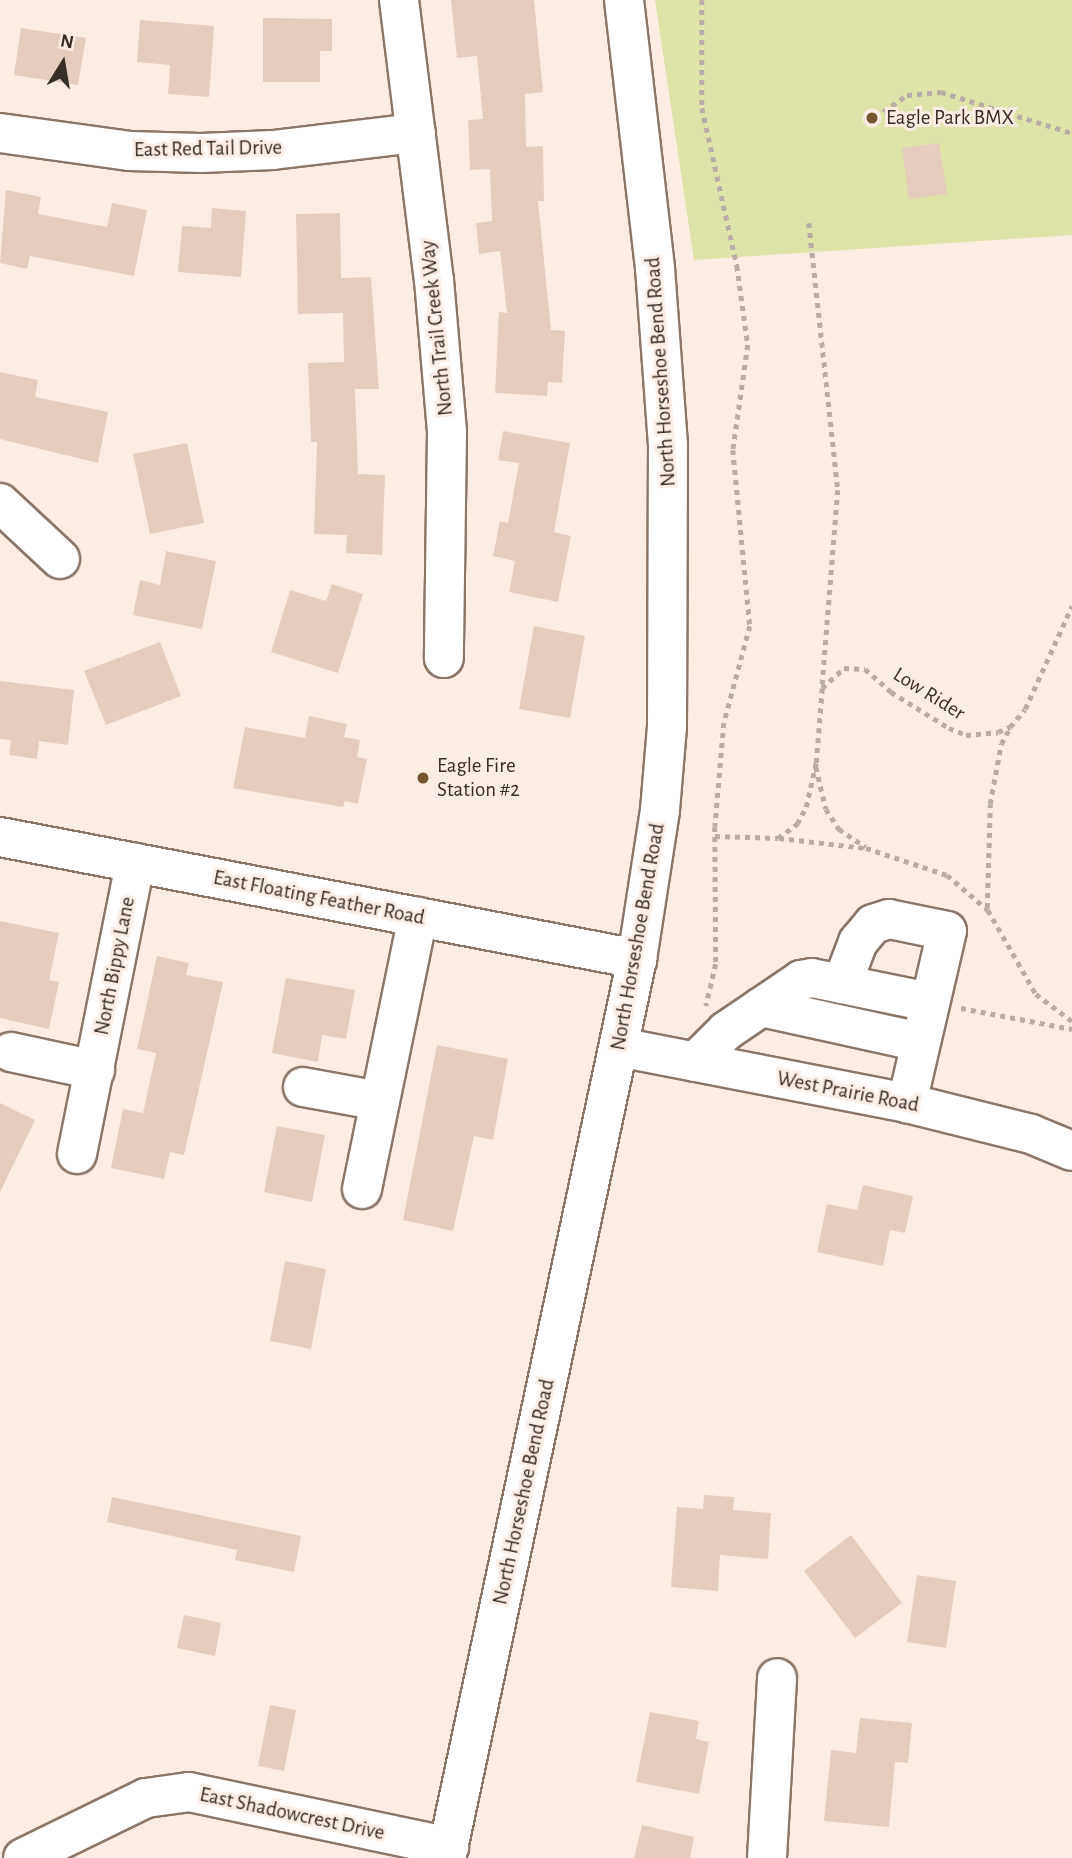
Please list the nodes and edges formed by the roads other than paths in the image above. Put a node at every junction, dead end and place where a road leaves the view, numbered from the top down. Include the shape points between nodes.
1 (399, 0) edge
2 (624, 0) edge
3 (0, 132) edge
4 (416, 133) junction
5 (0, 503) edge
6 (60, 559) dead end
7 (444, 658) dead end
8 (0, 837) edge
9 (135, 863) junction
10 (418, 917) junction
11 (638, 959) junction
12 (842, 984) junction
13 (929, 1002) junction
14 (761, 1007) junction
15 (920, 1042) junction
16 (619, 1047) junction
17 (11, 1052) dead end
18 (695, 1062) junction
19 (94, 1070) junction
20 (303, 1087) dead end
21 (380, 1101) junction
22 (907, 1103) junction
23 (1072, 1151) edge
24 (77, 1154) dead end
25 (362, 1189) dead end
26 (777, 1678) dead end
27 (67, 1849) edge
28 (448, 1853) edge
29 (23, 1858) edge
30 (766, 1858) edge

1 - 4 street, North Trail Creek Way
2 - 11 street, North Horseshoe Bend Road via 655,268 668,445 670,567 660,810
3 - 4 street, East Red Tail Drive via 129,151 201,153 273,150
4 - 7 street, North Trail Creek Way via 447,432
5 - 6 street
8 - 9 street, East Floating Feather Road
9 - 10 street, East Floating Feather Road
9 - 19 street, North Bippy Lane
10 - 11 street, East Floating Feather Road
10 - 21 street
11 - 16 street, North Horseshoe Bend Road
12 - 13 street
12 - 13 street via 858,942 873,924 889,919 947,931
12 - 14 street via 801,980
13 - 15 street
14 - 15 street
14 - 18 street via 726,1031
15 - 22 street
16 - 18 street, West Prairie Road
16 - 28 street, North Horseshoe Bend Road
17 - 19 street
18 - 22 street, West Prairie Road
19 - 24 street, North Bippy Lane
20 - 21 street
21 - 25 street
22 - 23 street, West Prairie Road via 1031,1134
26 - 30 street
27 - 28 street, East Shadowcrest Drive via 146,1798 189,1792
27 - 29 street, East Shadowcrest Drive

